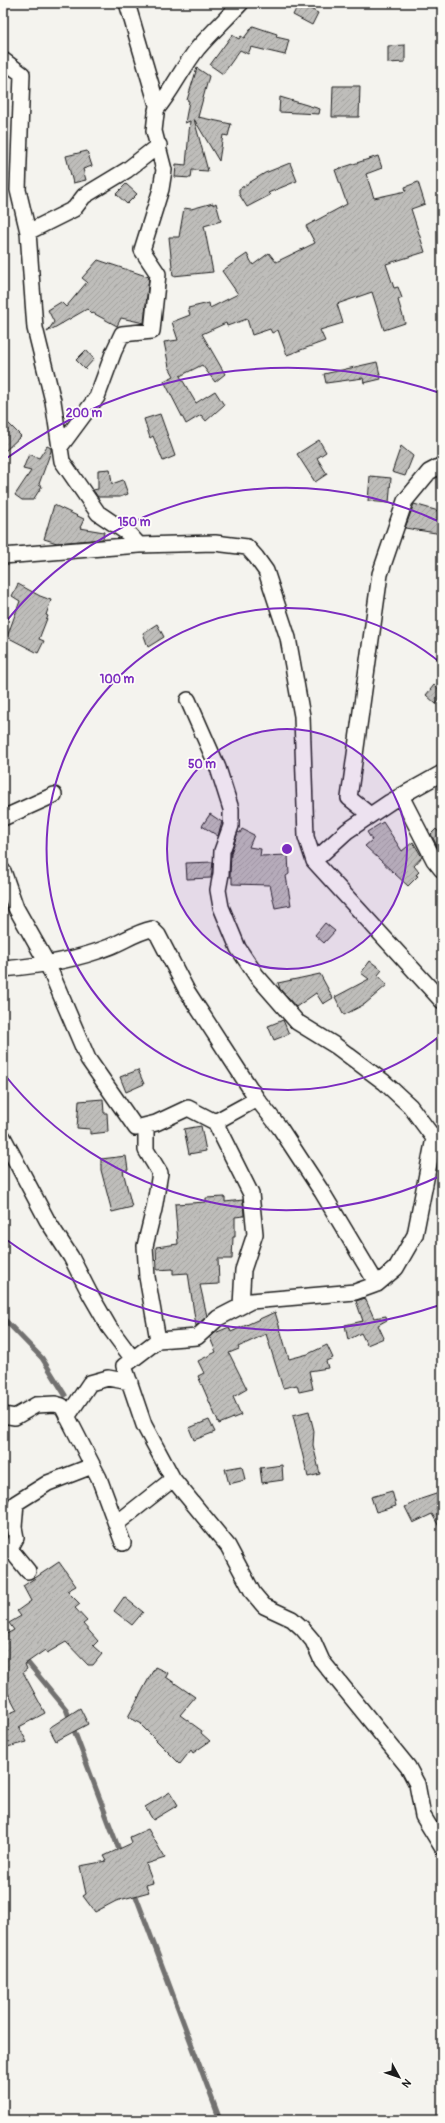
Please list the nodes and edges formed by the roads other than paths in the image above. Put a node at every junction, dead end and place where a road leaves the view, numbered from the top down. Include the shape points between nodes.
1 (127, 3) edge
2 (241, 3) edge
3 (3, 60) edge
4 (156, 110) junction
5 (158, 145) junction
6 (28, 232) junction
7 (60, 447) junction
8 (442, 465) edge
9 (139, 545) junction
10 (5, 558) edge
11 (188, 700) dead end
12 (442, 773) edge
13 (54, 795) dead end
14 (401, 796) junction
15 (370, 816) junction
16 (3, 818) edge
17 (314, 861) junction
18 (442, 870) edge
19 (3, 871) edge
20 (47, 963) junction
21 (3, 969) edge
22 (442, 1001) edge
23 (257, 1100) junction
24 (215, 1122) junction
25 (146, 1126) junction
26 (3, 1137) edge
27 (438, 1144) edge
28 (377, 1284) junction
29 (241, 1306) junction
30 (158, 1340) junction
31 (132, 1358) junction
32 (130, 1382) junction
33 (3, 1415) edge
34 (67, 1417) junction
35 (92, 1466) junction
36 (172, 1479) junction
37 (116, 1524) junction
38 (124, 1543) dead end
39 (28, 1571) dead end
40 (442, 1847) edge

1 - 4 street via 157,105
2 - 4 street via 198,48
3 - 6 street via 22,74 18,190
4 - 5 street via 154,131
5 - 6 street via 127,170 84,196 74,209
5 - 7 street via 164,170 162,188 142,250 158,274 152,331 122,334 97,397
6 - 7 street via 35,328 53,401
7 - 9 street via 62,461 98,513 129,534
8 - 15 street via 429,472 405,501 380,574 349,798
9 - 10 street
9 - 17 street via 215,543 248,547 266,572 288,638 302,716 306,837
11 - 27 street via 218,768 231,810 231,826 222,851 218,890 221,907 238,948 256,975 297,1022 336,1046 384,1082 410,1106
12 - 14 street
13 - 16 street
14 - 15 street
14 - 18 street via 434,860
15 - 17 street via 347,831
17 - 22 street
19 - 20 street via 16,908
20 - 21 street
20 - 23 street via 75,958 110,947 152,929 158,935 187,991
20 - 25 street via 88,1059 136,1128
23 - 24 street
23 - 28 street via 284,1134
24 - 25 street via 188,1108
24 - 29 street via 251,1194 255,1234 243,1270
25 - 30 street via 146,1150 160,1173 145,1246 146,1277
26 - 31 street via 47,1220 71,1257 109,1327
27 - 28 street via 415,1236 396,1268
28 - 29 street via 355,1292 251,1301
29 - 30 street via 218,1318 197,1336
30 - 31 street
31 - 32 street via 124,1366
32 - 34 street via 108,1378 90,1383
32 - 36 street via 144,1425
33 - 34 street via 15,1417 36,1405 55,1404 62,1406
34 - 35 street
35 - 37 street
35 - 39 street via 48,1483 16,1503 16,1538 10,1549
36 - 37 street
36 - 40 street via 228,1546 253,1593 264,1606 292,1619 302,1628 322,1661 408,1767 417,1784 423,1816
37 - 38 street

